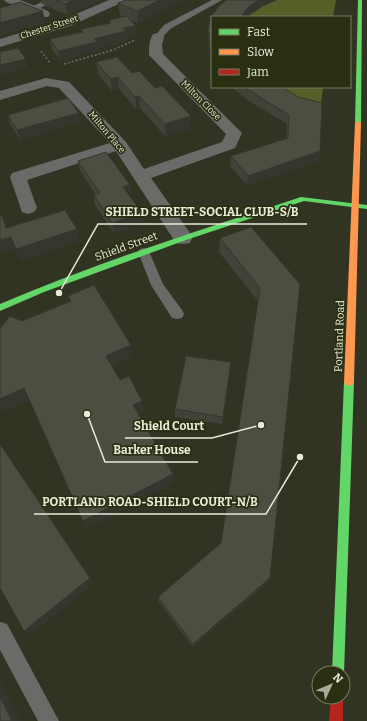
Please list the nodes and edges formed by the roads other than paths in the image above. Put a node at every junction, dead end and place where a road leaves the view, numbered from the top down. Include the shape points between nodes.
1 (52, 0) edge
2 (119, 0) edge
3 (218, 0) edge
4 (360, 0) edge
5 (12, 4) edge
6 (31, 9) junction
7 (66, 24) junction
8 (162, 32) joint
9 (0, 43) edge
10 (0, 96) edge
11 (120, 145) junction
12 (140, 176) junction
13 (356, 206) junction
14 (367, 207) edge
15 (28, 208) dead end
16 (183, 238) junction
17 (144, 252) junction
18 (0, 308) edge
19 (177, 314) dead end
20 (0, 631) edge
21 (338, 665) edge
22 (337, 705) edge
23 (49, 721) edge
24 (336, 721) edge

1 - 6 lane
2 - 7 street, Chester Street
3 - 8 lane
4 - 13 main road, Portland Road
5 - 6 street
6 - 7 street
7 - 9 street, Chester Street
8 - 12 street, Milton Close via 155,45 156,55 234,132 229,145
10 - 11 street, Milton Place via 46,82 64,85
11 - 12 street, Milton Place
11 - 15 street via 18,177
12 - 16 street, Milton Place
13 - 14 main road, Shield Street
13 - 16 main road, Shield Street via 304,199
13 - 21 main road, Portland Road
16 - 17 main road, Shield Street
17 - 18 main road, Shield Street
17 - 19 lane via 158,289
20 - 23 lane
22 - 24 main road

